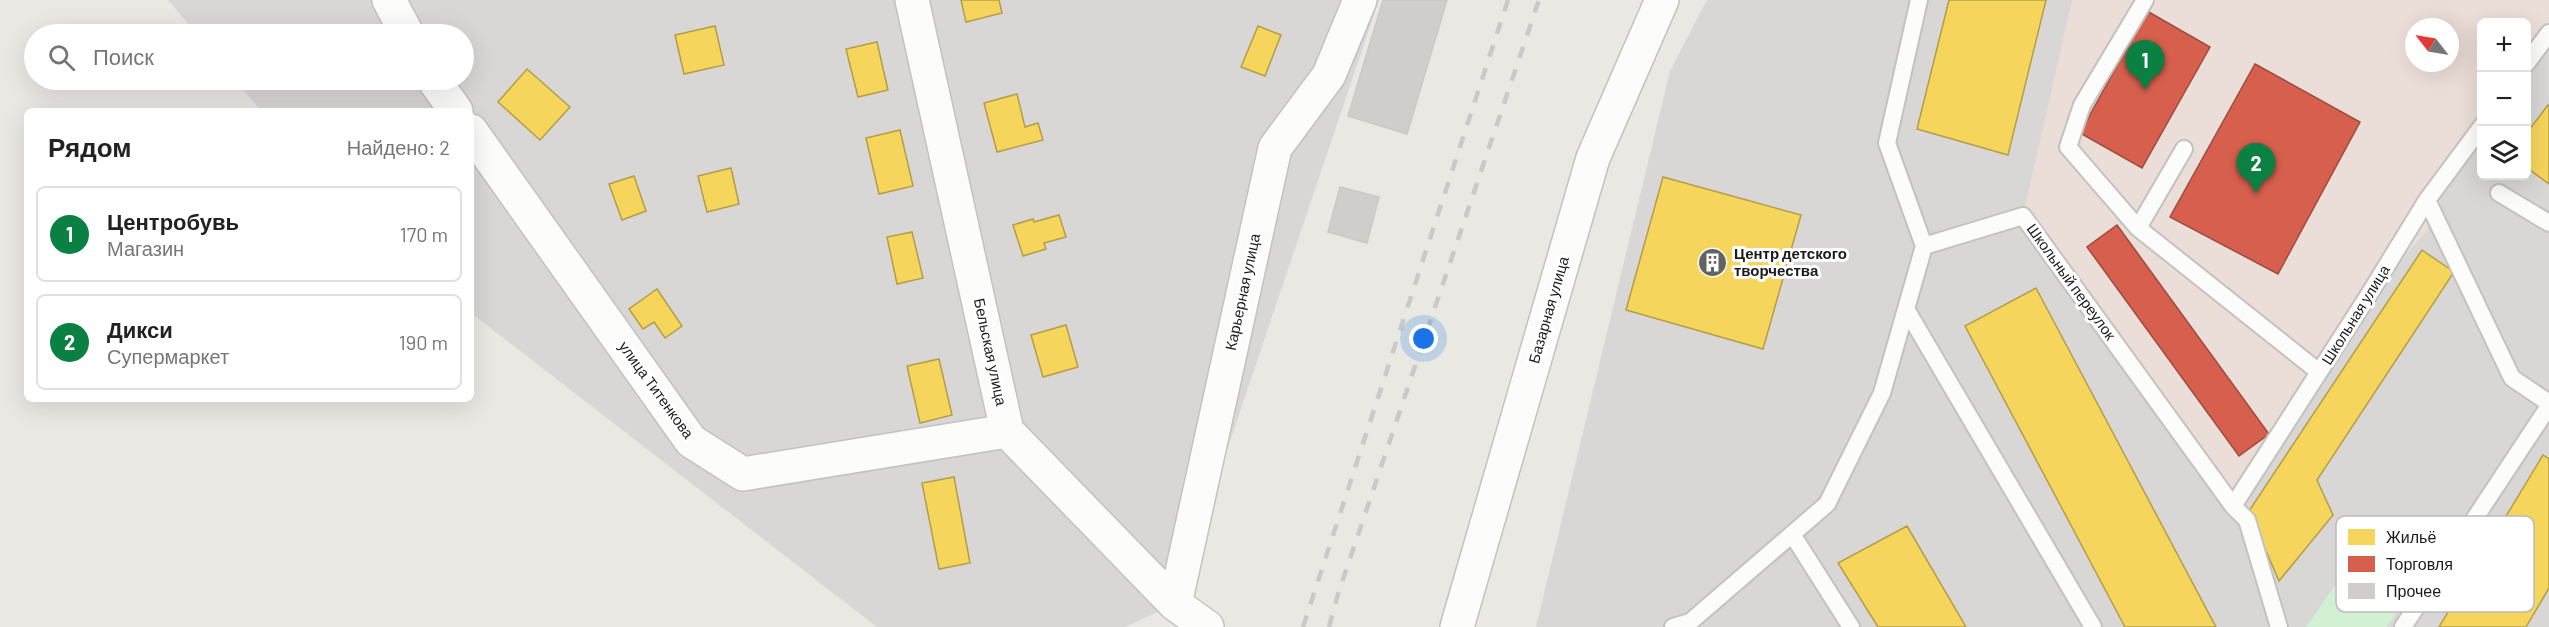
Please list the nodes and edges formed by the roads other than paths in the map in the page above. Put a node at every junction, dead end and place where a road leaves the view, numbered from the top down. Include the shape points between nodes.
1 (388, 0) edge
2 (912, 0) edge
3 (1360, 0) edge
4 (1662, 0) edge
5 (1919, 0) edge
6 (2145, 0) edge
7 (401, 24) edge
8 (2549, 33) edge
9 (2531, 57) edge
10 (441, 90) edge
11 (454, 108) edge
12 (2477, 131) edge
13 (474, 135) edge
14 (2184, 149) dead end
15 (2499, 193) dead end
16 (2427, 200) junction
17 (2549, 223) edge
18 (2138, 228) junction
19 (1924, 246) junction
20 (1906, 309) junction
21 (2319, 372) junction
22 (2549, 404) edge
23 (1007, 431) junction
24 (2233, 506) junction
25 (2476, 516) edge
26 (1792, 534) junction
27 (1175, 604) junction
28 (2413, 612) edge
29 (1207, 627) edge
30 (1456, 627) edge
31 (1673, 627) edge
32 (1851, 627) edge
33 (2093, 627) edge
34 (2279, 627) edge
35 (2403, 627) edge

1 - 7 street
2 - 23 street, Бельская улица
3 - 27 street, Карьерная улица via 1329,75 1275,148
4 - 30 street, Базарная улица via 1593,158
5 - 19 lane via 1887,143
6 - 18 lane via 2082,105 2068,147
8 - 9 lane
10 - 11 street
12 - 16 lane, Школьная улица
13 - 23 street, улица Титенкова via 691,441 742,474
14 - 18 lane
15 - 17 lane
16 - 21 lane, Школьная улица
16 - 22 lane via 2512,378
18 - 21 lane
19 - 20 lane
19 - 24 lane, Школьный переулок via 2023,216
20 - 26 lane via 1882,393 1827,504
20 - 33 lane
21 - 24 lane, Школьная улица
22 - 25 lane
23 - 27 street
24 - 34 lane, Школьный переулок via 2247,520
26 - 31 lane via 1690,622
26 - 32 lane
27 - 29 street
28 - 35 lane

